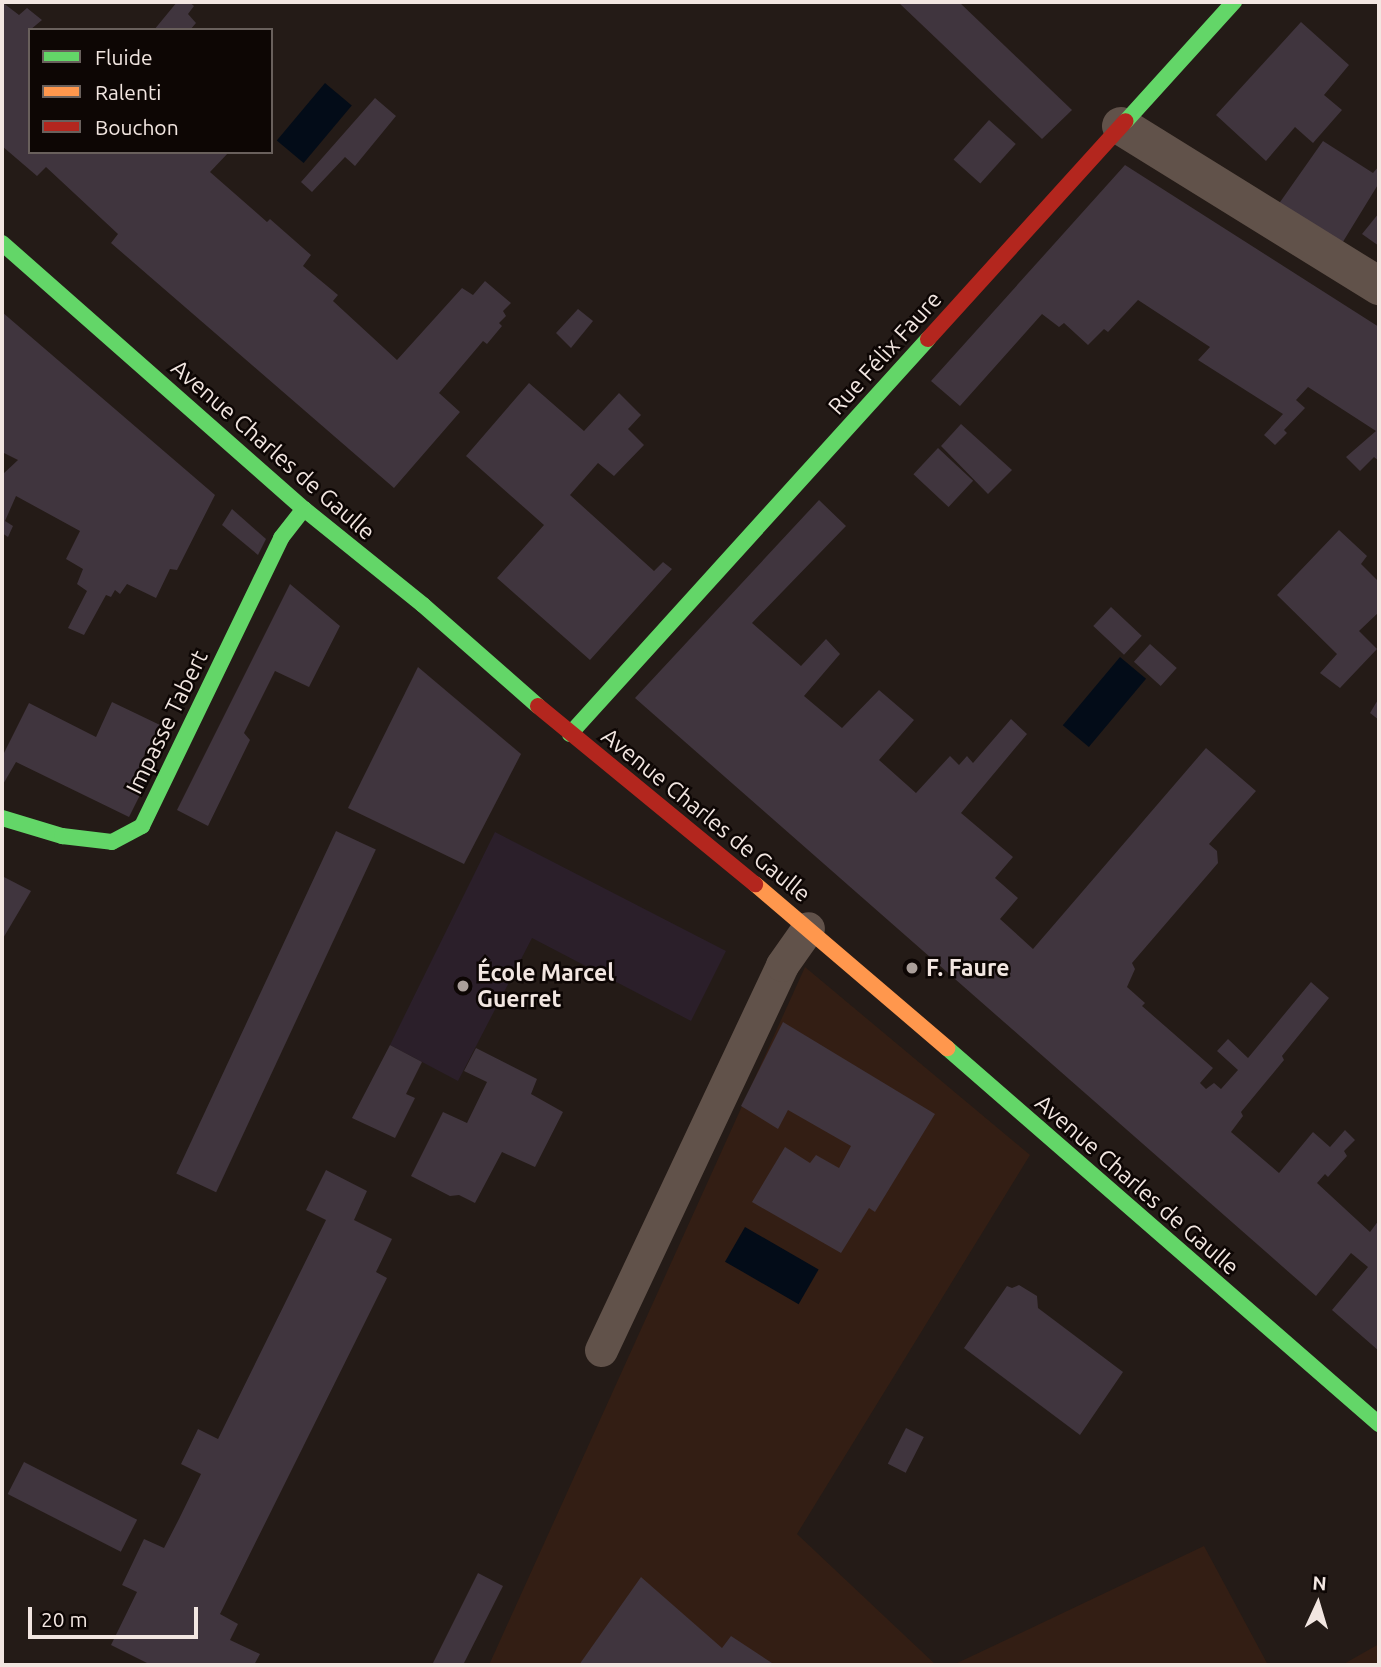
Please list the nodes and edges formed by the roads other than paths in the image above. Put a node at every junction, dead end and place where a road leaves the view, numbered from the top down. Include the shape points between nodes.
1 (1234, 2) edge
2 (1121, 126) junction
3 (2, 243) edge
4 (1379, 286) edge
5 (304, 509) junction
6 (570, 734) junction
7 (2, 818) edge
8 (808, 928) junction
9 (601, 1350) dead end
10 (1379, 1424) edge

1 - 2 street, Rue Félix Faure
2 - 4 street
2 - 6 street, Rue Félix Faure
3 - 5 street, Avenue Charles de Gaulle
5 - 6 street, Avenue Charles de Gaulle via 423,605
5 - 7 street, Impasse Tabert via 281,538 142,826 112,842 62,836
6 - 8 street, Avenue Charles de Gaulle
8 - 9 lane via 782,965
8 - 10 street, Avenue Charles de Gaulle

